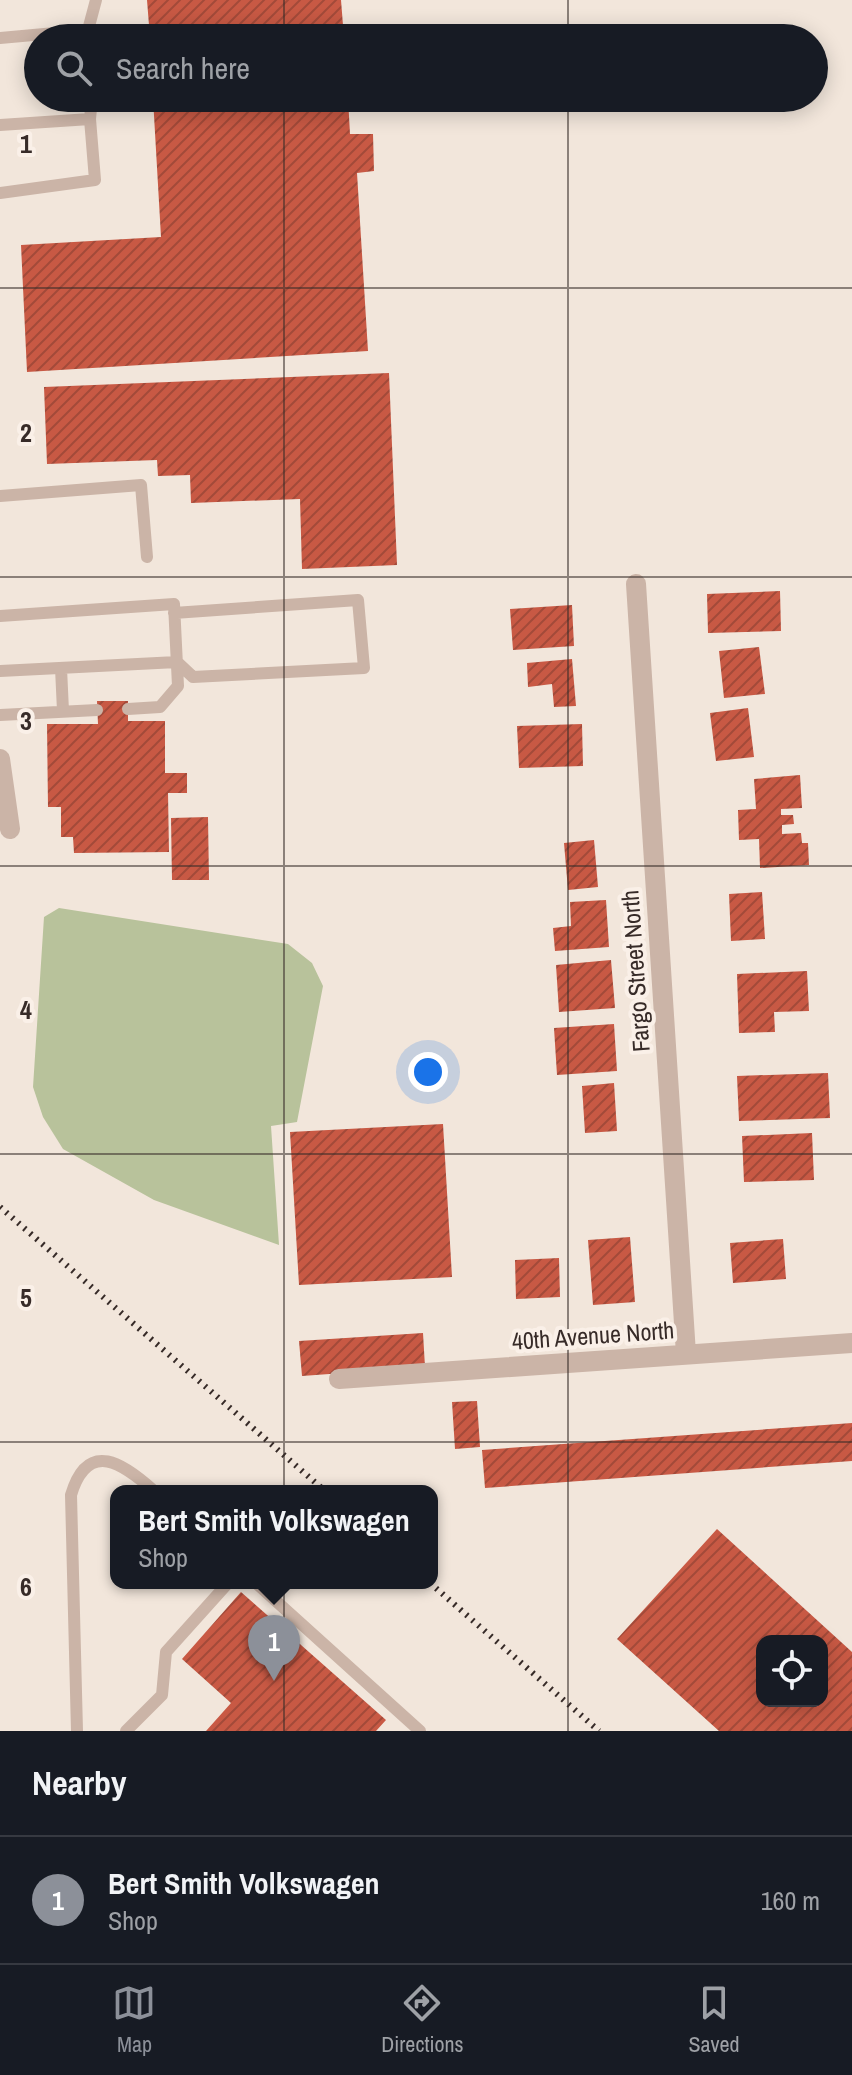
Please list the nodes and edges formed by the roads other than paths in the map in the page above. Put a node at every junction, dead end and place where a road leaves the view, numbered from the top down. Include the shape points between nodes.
1 (96, 0) edge
2 (90, 24) edge
3 (24, 37) edge
4 (0, 38) edge
5 (91, 112) edge
6 (90, 119) junction
7 (0, 125) edge
8 (0, 193) edge
9 (0, 496) edge
10 (147, 557) dead end
11 (636, 584) dead end
12 (174, 613) junction
13 (0, 616) edge
14 (177, 662) junction
15 (61, 668) junction
16 (0, 671) edge
17 (128, 709) dead end
18 (97, 710) dead end
19 (63, 711) junction
20 (0, 715) edge
21 (0, 759) edge
22 (10, 829) dead end
23 (852, 1343) edge
24 (686, 1354) junction
25 (339, 1379) dead end
26 (148, 1485) edge
27 (223, 1589) edge
28 (263, 1589) edge
29 (406, 1719) junction
30 (77, 1731) edge
31 (126, 1731) edge
32 (397, 1731) edge
33 (420, 1731) edge

1 - 2 lane
3 - 4 lane
5 - 6 lane
6 - 7 lane
6 - 8 lane via 95,180
9 - 10 lane via 141,485
11 - 24 street, Fargo Street North
12 - 13 lane via 174,604
12 - 14 lane
12 - 14 lane via 358,600 364,668 193,677
14 - 15 lane
14 - 17 lane via 178,686 160,707
15 - 16 lane
15 - 19 lane
18 - 19 lane
19 - 20 lane
21 - 22 street
23 - 24 street, 40th Avenue North
24 - 25 street, 40th Avenue North
26 - 30 lane via 126,1465 104,1461 85,1466 71,1495
27 - 31 lane via 166,1652 162,1695
28 - 29 lane
29 - 32 lane
29 - 33 lane

